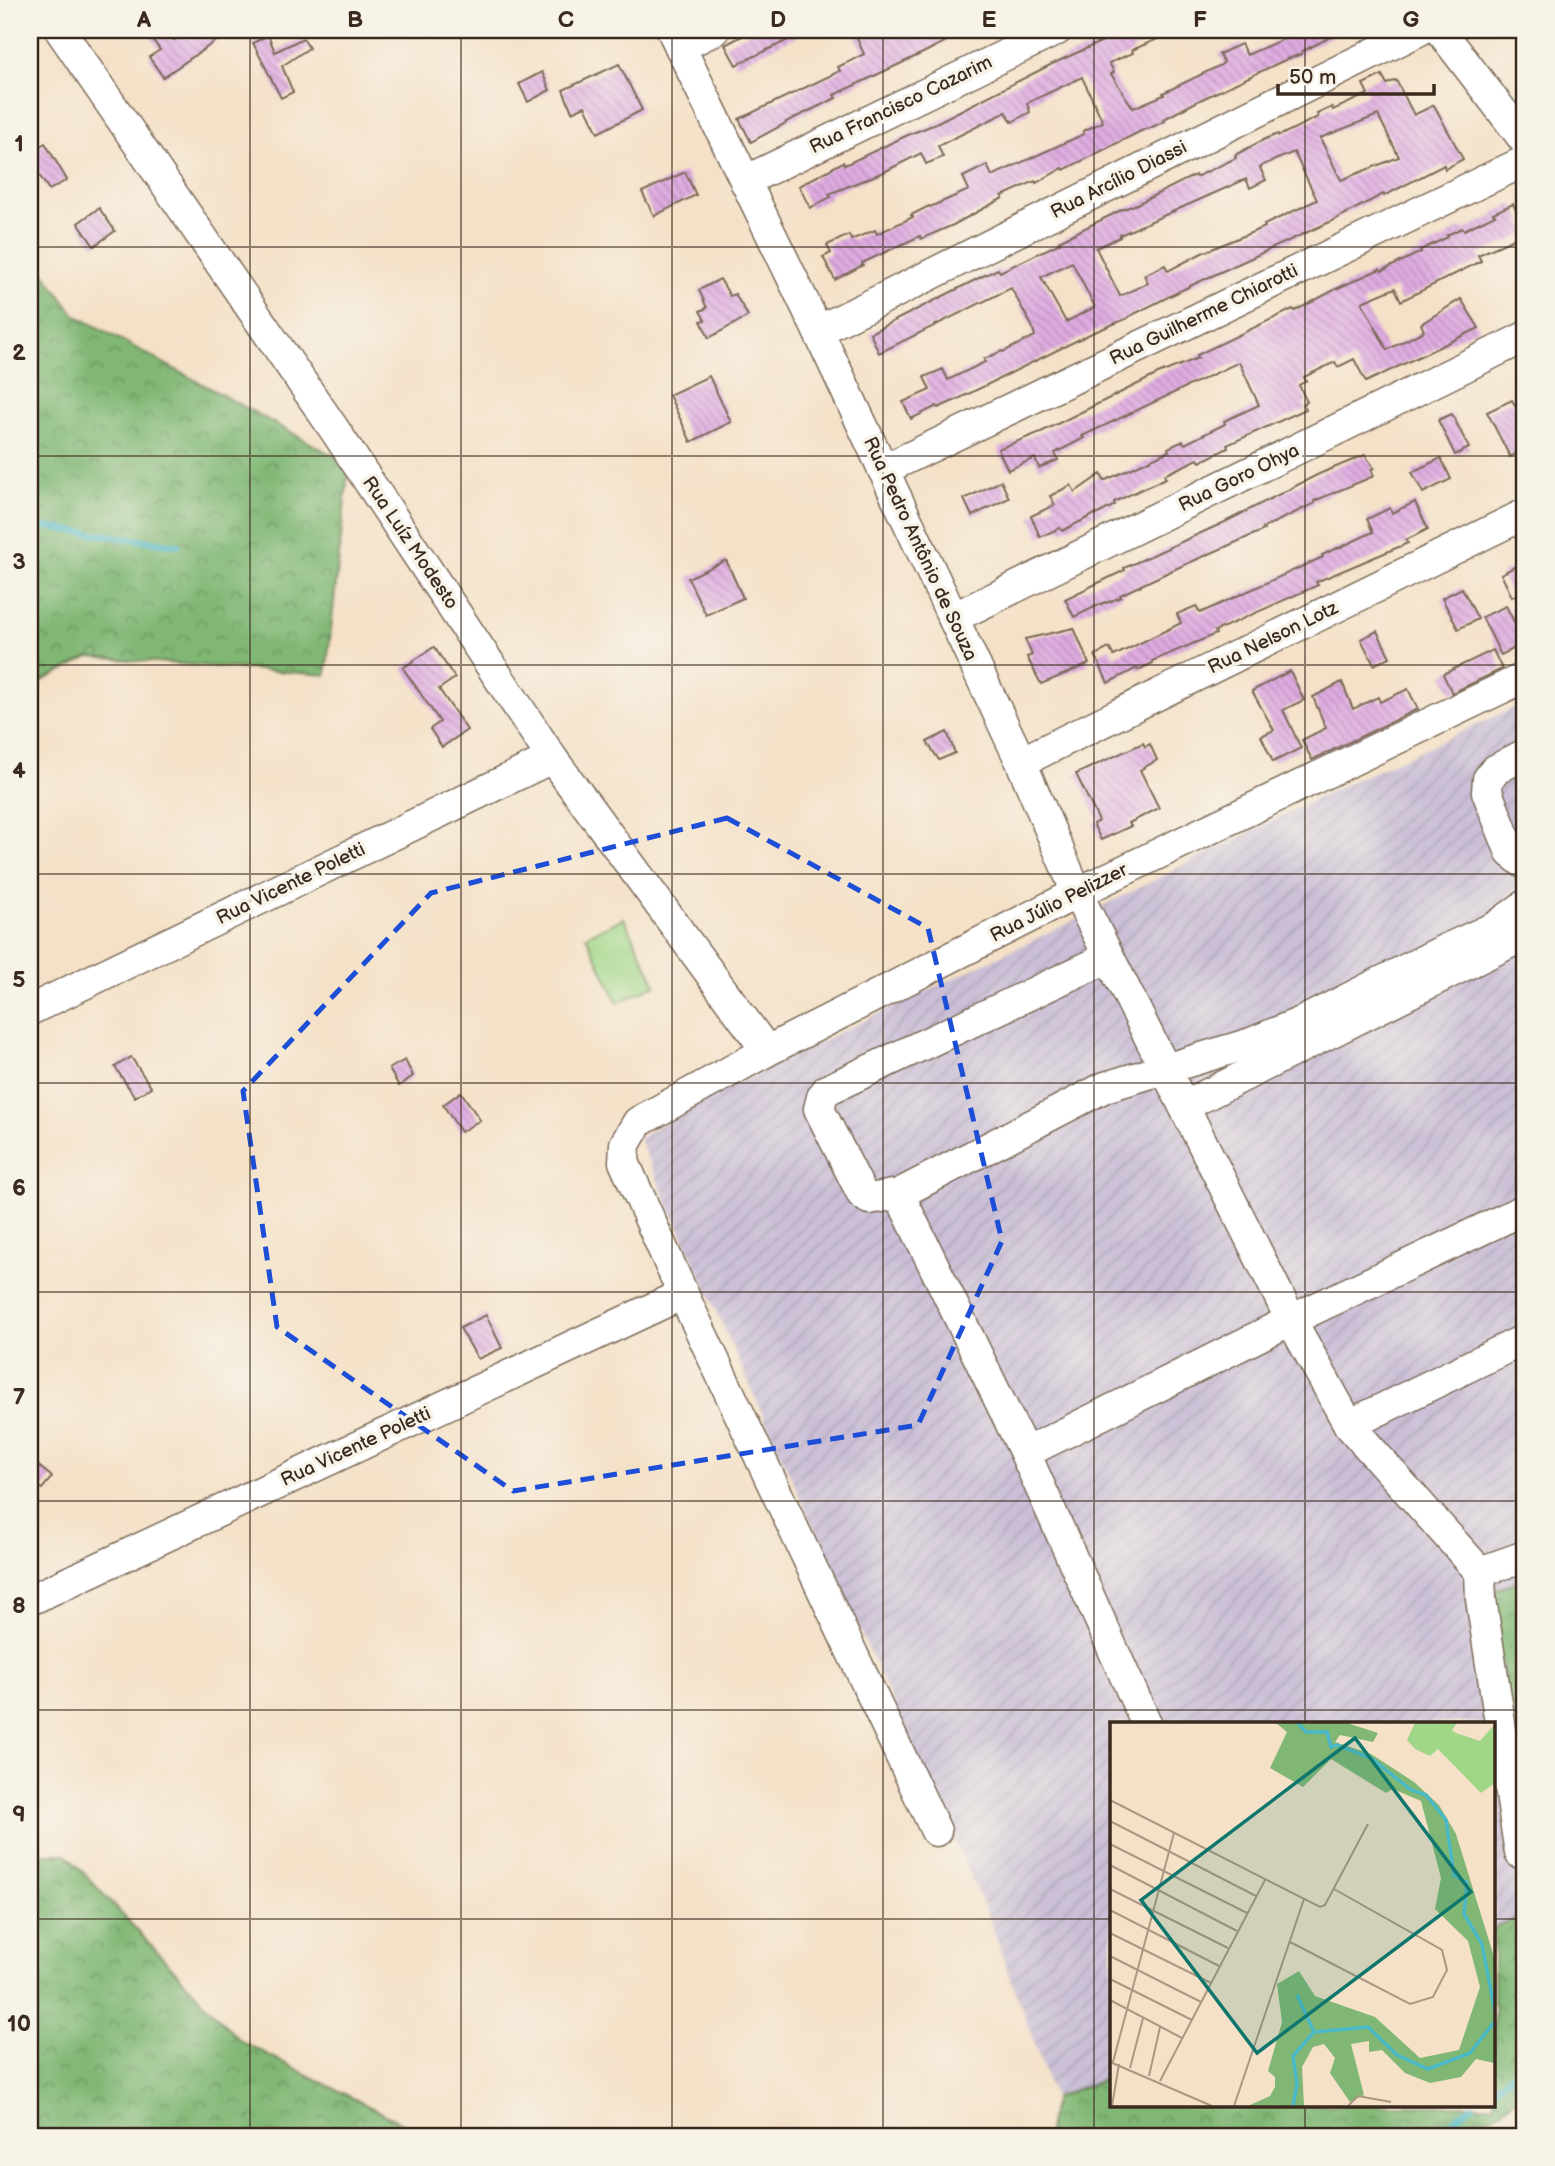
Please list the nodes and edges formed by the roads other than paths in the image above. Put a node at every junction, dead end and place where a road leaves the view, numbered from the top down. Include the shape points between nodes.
1 (60, 30) edge
2 (715, 30) edge
3 (1057, 30) edge
4 (1420, 30) edge
5 (1440, 30) edge
6 (676, 39) edge
7 (1525, 141) edge
8 (1525, 161) edge
9 (745, 181) junction
10 (818, 331) junction
11 (1525, 337) edge
12 (883, 470) junction
13 (1525, 514) edge
14 (953, 618) junction
15 (1525, 677) edge
16 (1525, 754) edge
17 (552, 758) junction
18 (1021, 762) junction
19 (1525, 864) edge
20 (1077, 893) junction
21 (1525, 905) edge
22 (1525, 935) edge
23 (1109, 957) junction
24 (30, 1010) edge
25 (767, 1051) junction
26 (1165, 1070) junction
27 (1184, 1106) junction
28 (899, 1195) junction
29 (1525, 1209) edge
30 (683, 1294) junction
31 (1291, 1320) junction
32 (1525, 1339) edge
33 (1349, 1425) junction
34 (1025, 1453) junction
35 (1525, 1556) edge
36 (1480, 1572) junction
37 (30, 1600) edge
38 (1146, 1722) edge
39 (936, 1831) dead end
40 (1520, 1853) dead end

1 - 17 street, Rua Luíz Modesto via 334,429
2 - 6 street
3 - 9 street, Rua Francisco Cazarim
4 - 10 street, Rua Arcílio Diassi
5 - 7 street
6 - 9 street, Rua Pedro Antônio de Souza
8 - 12 street, Rua Guilherme Chiarotti
9 - 10 street, Rua Pedro Antônio de Souza
10 - 12 street, Rua Pedro Antônio de Souza
11 - 14 street, Rua Goro Ohya
12 - 14 street, Rua Pedro Antônio de Souza
13 - 18 street, Rua Nelson Lotz
14 - 18 street, Rua Pedro Antônio de Souza
15 - 20 street, Rua Júlio Pelizzer
16 - 19 street via 1495,770 1488,779 1487,792 1511,853
17 - 24 street, Rua Vicente Poletti
17 - 25 street, Rua Luíz Modesto
18 - 20 street, Rua Pedro Antônio de Souza
20 - 23 street, Rua Pedro Antônio de Souza
20 - 25 street, Rua Júlio Pelizzer
21 - 26 street via 1495,927 1306,1020
22 - 27 street
23 - 26 street, Rua Pedro Antônio de Souza
23 - 28 street via 827,1090 819,1109 862,1194 869,1199
25 - 30 street, Rua Júlio Pelizzer via 638,1122 625,1144 624,1162
26 - 27 street, Rua Pedro Antônio de Souza
26 - 28 street via 1105,1087
27 - 31 street, Rua Pedro Antônio de Souza
28 - 34 street
29 - 31 street
30 - 37 street, Rua Vicente Poletti
30 - 39 street
31 - 33 street, Rua Pedro Antônio de Souza
31 - 34 street
32 - 33 street
33 - 36 street, Rua Pedro Antônio de Souza
34 - 38 street
35 - 36 street
36 - 40 street

